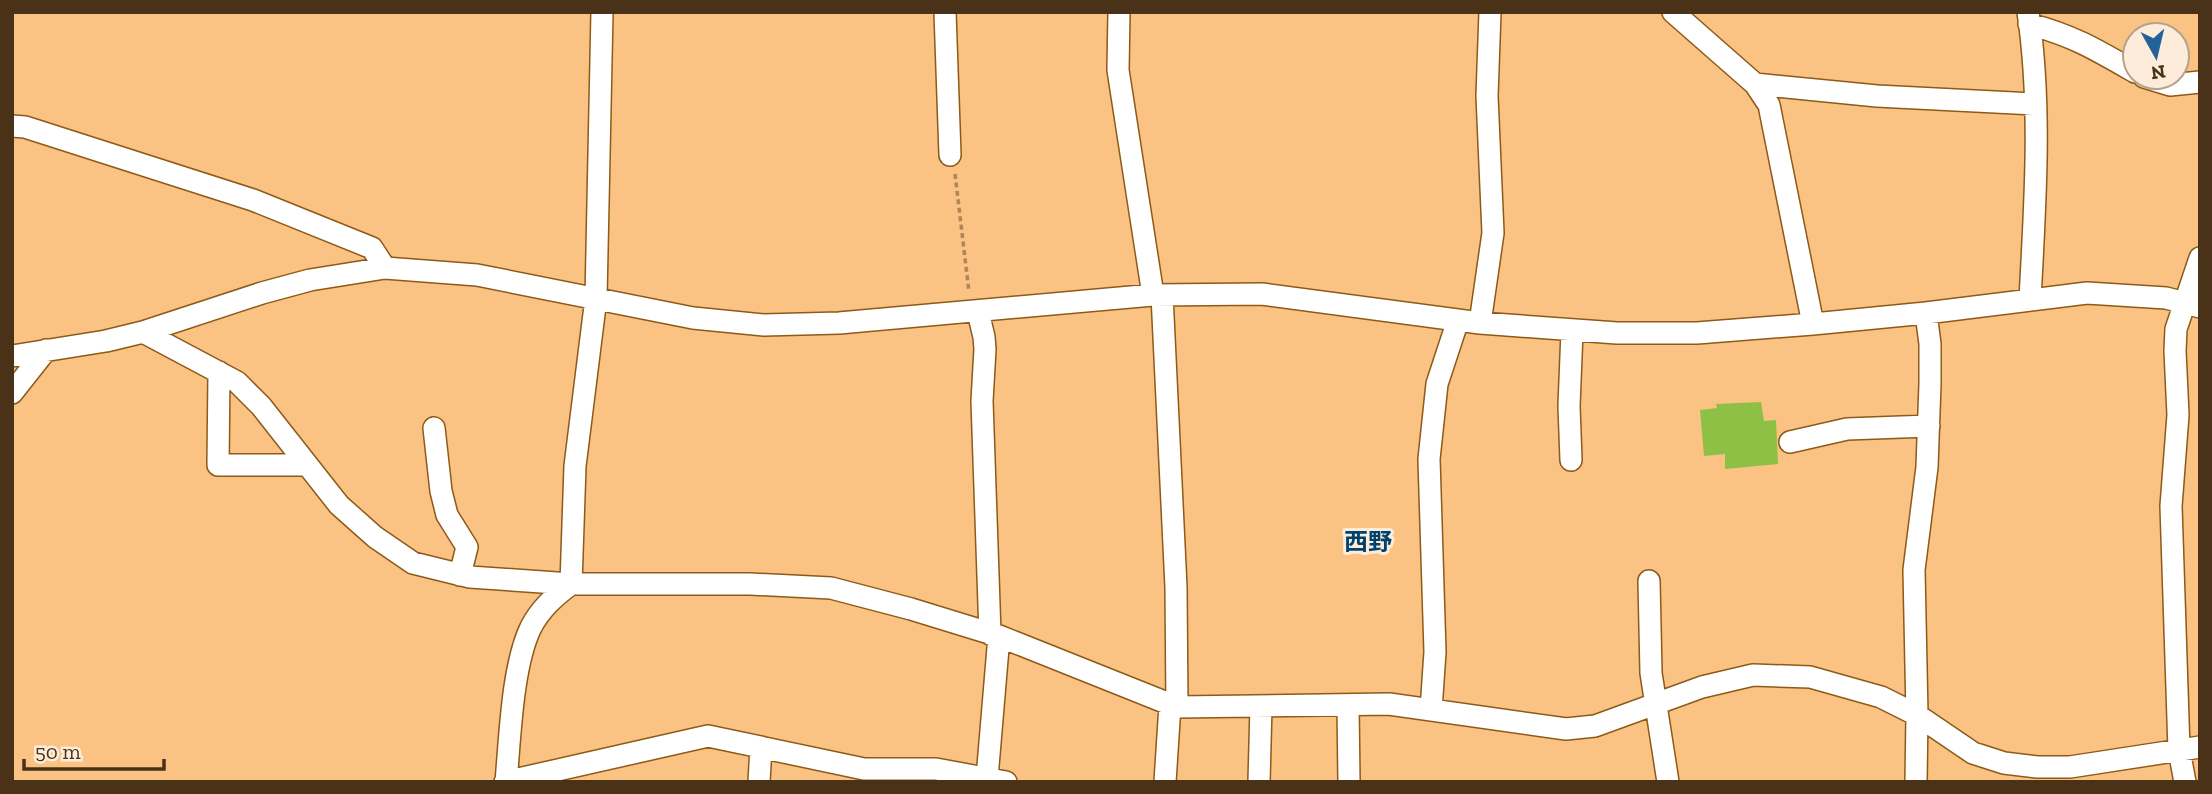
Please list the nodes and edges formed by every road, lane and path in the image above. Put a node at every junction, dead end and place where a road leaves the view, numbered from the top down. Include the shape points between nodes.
1 (602, 12) edge
2 (945, 12) edge
3 (1119, 12) edge
4 (1490, 12) edge
5 (1673, 12) edge
6 (2028, 18) edge
7 (2121, 64) edge
8 (1755, 85) junction
9 (2035, 104) junction
10 (12, 126) edge
11 (950, 155) joint
12 (2200, 258) edge
13 (385, 268) junction
14 (1157, 295) junction
15 (596, 298) junction
16 (2030, 299) junction
17 (2192, 305) edge
18 (974, 312) junction
19 (1926, 313) junction
20 (1458, 320) junction
21 (1480, 323) junction
22 (1813, 324) junction
23 (1572, 331) junction
24 (143, 332) junction
25 (46, 350) junction
26 (12, 356) edge
27 (219, 372) junction
28 (12, 393) edge
29 (1929, 426) junction
30 (434, 428) dead end
31 (1790, 442) dead end
32 (1571, 460) dead end
33 (307, 465) junction
34 (460, 575) junction
35 (1649, 581) dead end
36 (571, 584) junction
37 (994, 635) junction
38 (1656, 704) junction
39 (1348, 705) junction
40 (1174, 706) junction
41 (1261, 706) junction
42 (1431, 710) junction
43 (1917, 715) junction
44 (761, 747) junction
45 (2190, 749) edge
46 (987, 780) edge
47 (506, 782) edge
48 (759, 782) edge
49 (1165, 782) edge
50 (1259, 782) edge
51 (1349, 782) edge
52 (1668, 782) edge
53 (1916, 782) edge
54 (2185, 782) edge

1 - 15 street
2 - 11 street
3 - 14 street via 1118,70
4 - 21 street via 1487,96 1493,233
5 - 8 street
6 - 7 street
6 - 9 street
8 - 9 street
8 - 22 street via 1769,104
9 - 16 street via 2037,173
10 - 13 street via 253,200 372,248
11 - 18 path via 958,184
12 - 17 street
13 - 15 street via 477,275
13 - 24 street via 310,280
14 - 18 street
14 - 20 street via 1262,294
14 - 40 street via 1176,587
15 - 18 street via 694,318 764,325
15 - 36 street via 575,466
16 - 17 street via 2087,293 2166,298
16 - 19 street
17 - 45 street via 2176,329 2178,415 2171,506
18 - 37 street via 985,349 982,401
19 - 22 street
19 - 29 street
20 - 21 street
20 - 42 street via 1437,384 1429,459 1435,652
21 - 23 street
22 - 23 street via 1697,333
23 - 32 street
24 - 25 street
24 - 27 street
25 - 26 street
25 - 28 street
27 - 33 street via 237,382 261,406
27 - 33 street via 218,466
29 - 31 street via 1847,429
29 - 43 street via 1914,570
30 - 34 street via 447,515 467,547
33 - 34 street via 339,505 375,537 413,563
34 - 36 street
35 - 38 street
36 - 37 street via 831,589
36 - 47 street via 549,601 532,626 523,651
37 - 40 street
37 - 46 street
38 - 42 street via 1595,726 1566,729
38 - 43 street via 1754,675 1810,677 1881,696
38 - 52 street
39 - 41 street
39 - 42 street
39 - 51 street
40 - 41 street
40 - 49 street
41 - 50 street
43 - 45 street via 1973,753 2004,763 2070,767
43 - 53 street
44 - 46 street via 864,769 936,769
44 - 47 street via 708,736
44 - 48 street
45 - 54 street

